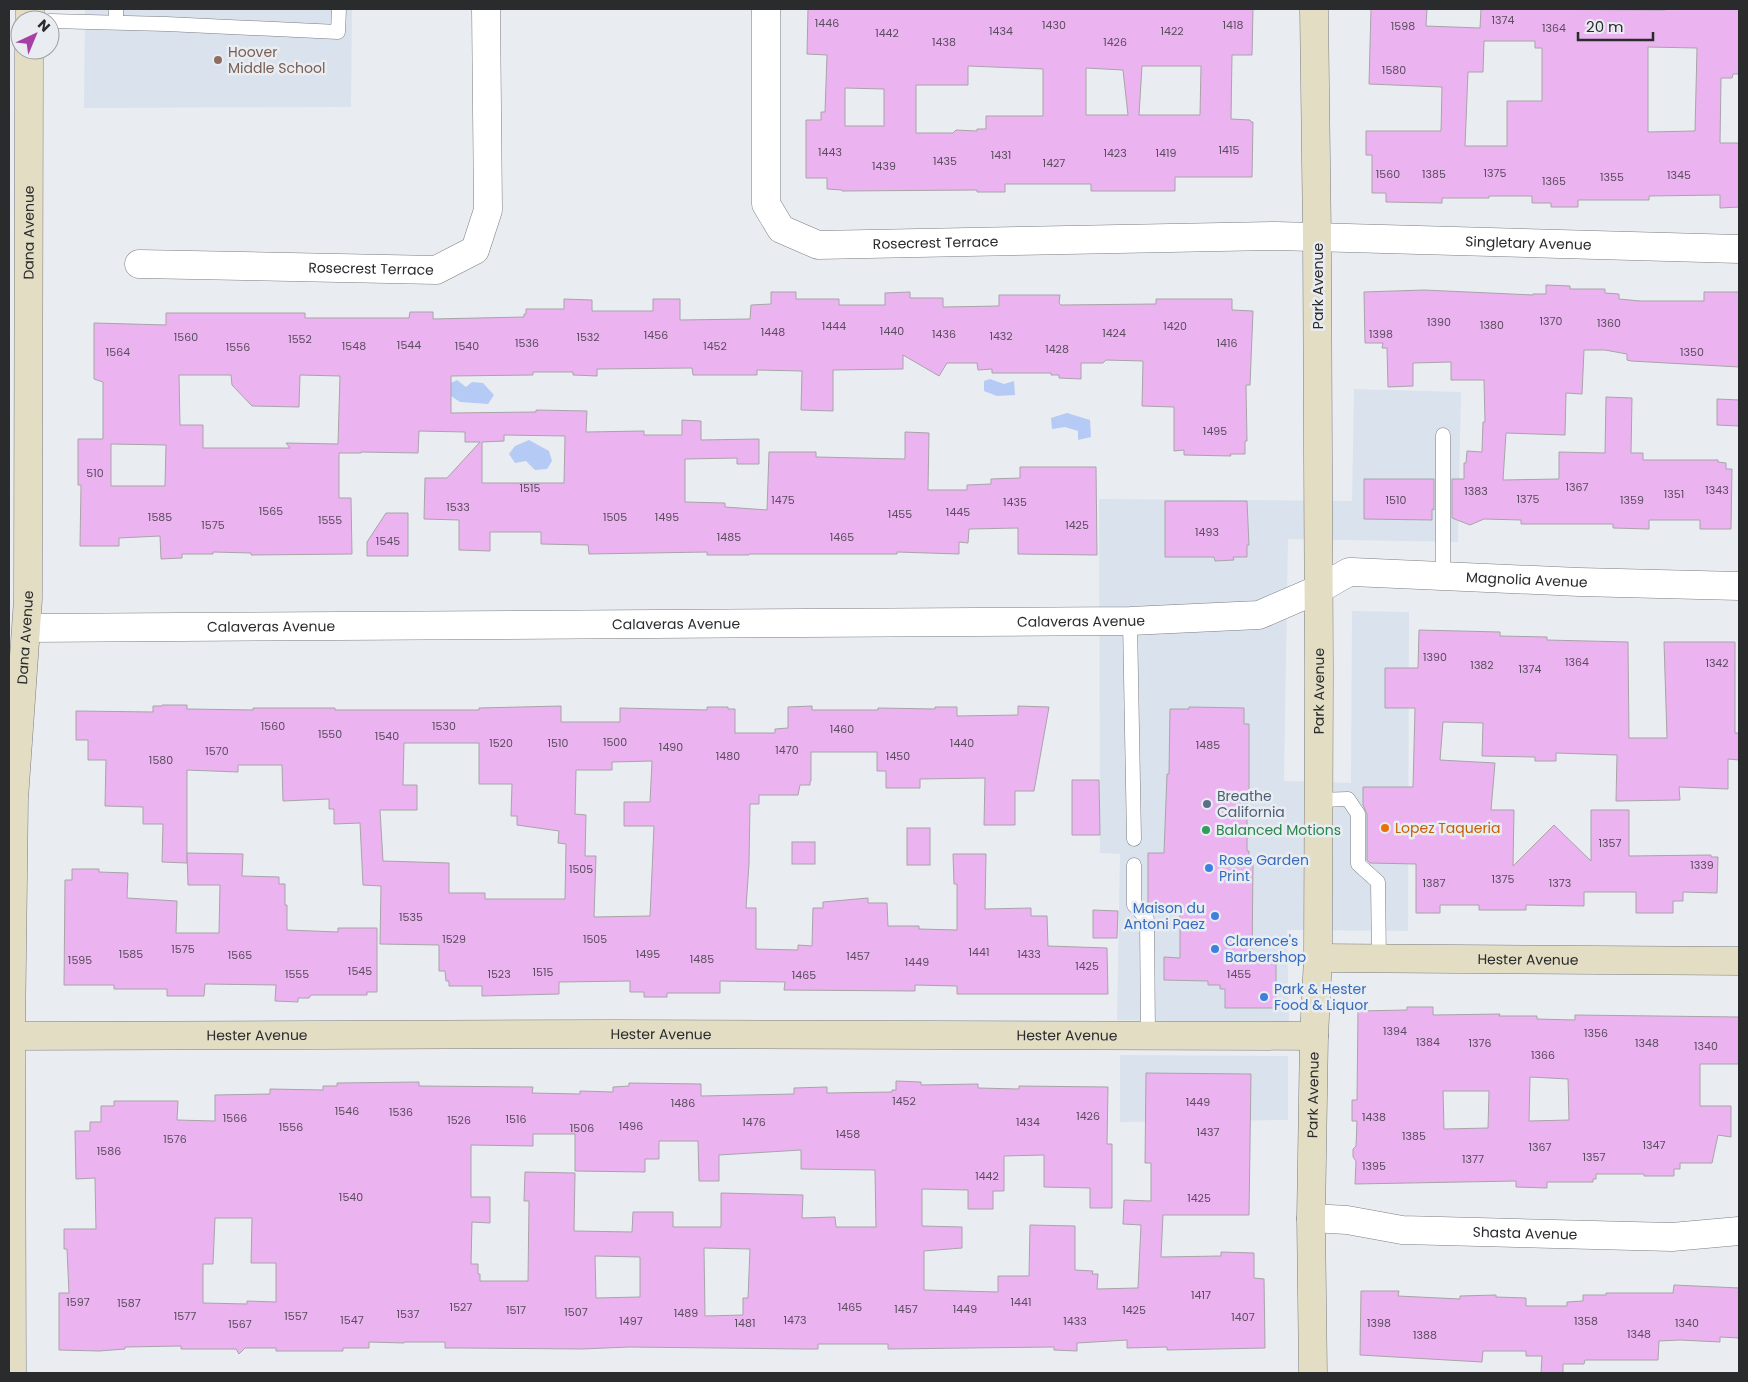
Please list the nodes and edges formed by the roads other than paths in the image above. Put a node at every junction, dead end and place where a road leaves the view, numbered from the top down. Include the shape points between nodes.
1 (339, 9) edge
2 (486, 9) edge
3 (766, 9) edge
4 (1314, 9) edge
5 (116, 15) edge
6 (60, 20) edge
7 (29, 60) edge
8 (1317, 237) junction
9 (1739, 249) edge
10 (139, 264) dead end
11 (1443, 435) dead end
12 (1443, 576) junction
13 (1739, 586) edge
14 (1319, 589) junction
15 (1130, 621) junction
16 (27, 628) junction
17 (1318, 800) junction
18 (1134, 839) dead end
19 (1134, 865) dead end
20 (1318, 958) junction
21 (1379, 958) junction
22 (1739, 961) edge
23 (1148, 1035) junction
24 (10, 1036) edge
25 (1314, 1036) junction
26 (1312, 1218) junction
27 (1739, 1231) edge
28 (1309, 1367) edge
29 (12, 1373) edge

1 - 5 lane via 338,32
2 - 10 street, Rosecrest Terrace via 488,210 475,250 436,270
3 - 8 street, Rosecrest Terrace via 766,204 781,229 818,244
4 - 8 street, Park Avenue
5 - 6 lane
7 - 16 street, Dana Avenue
8 - 9 street, Singletary Avenue
8 - 14 street, Park Avenue
11 - 12 lane
12 - 13 street, Magnolia Avenue
12 - 14 street, Magnolia Avenue via 1348,572
14 - 15 street, Calaveras Avenue via 1259,615
14 - 17 street, Park Avenue
15 - 16 street, Calaveras Avenue
15 - 18 lane
16 - 24 street, Dana Avenue via 14,799
17 - 20 street, Park Avenue
17 - 21 lane via 1348,799 1358,814 1358,864 1378,882
19 - 23 lane via 1134,905 1147,919
20 - 21 street, Hester Avenue
20 - 25 street, Park Avenue
21 - 22 street, Hester Avenue
23 - 24 street, Hester Avenue
23 - 25 street, Hester Avenue
24 - 29 street, Dana Avenue
25 - 26 street, Park Avenue
26 - 27 street, Shasta Avenue via 1347,1220 1402,1230 1672,1237
26 - 28 street, Park Avenue

